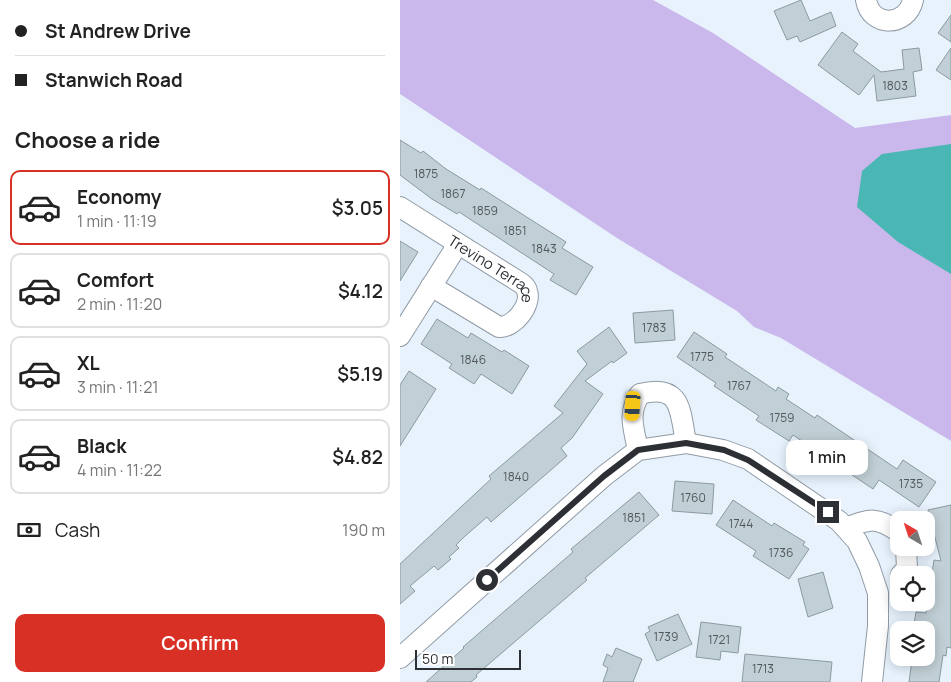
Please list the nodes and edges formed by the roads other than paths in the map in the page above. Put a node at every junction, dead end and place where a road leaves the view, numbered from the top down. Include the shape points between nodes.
1 (866, 0) edge
2 (913, 0) edge
3 (400, 207) edge
4 (458, 244) junction
5 (432, 286) junction
6 (400, 336) edge
7 (686, 443) junction
8 (638, 450) junction
9 (890, 525) edge
10 (846, 528) junction
11 (890, 582) edge
12 (877, 590) junction
13 (400, 658) edge
14 (872, 682) edge

1 - 2 street via 867,7 877,18 893,22 906,15
3 - 4 street, Trevino Terrace
4 - 5 street
4 - 5 street, Trevino Terrace via 527,288 527,302 521,313 506,328 499,327
5 - 6 street
7 - 8 street
7 - 8 street via 679,408 671,395 657,390 640,394 633,406
7 - 10 street via 724,450 748,460 816,503
8 - 13 street via 604,476
9 - 10 street via 884,521 868,520
10 - 12 street via 857,541
11 - 12 street
12 - 14 street via 878,626

